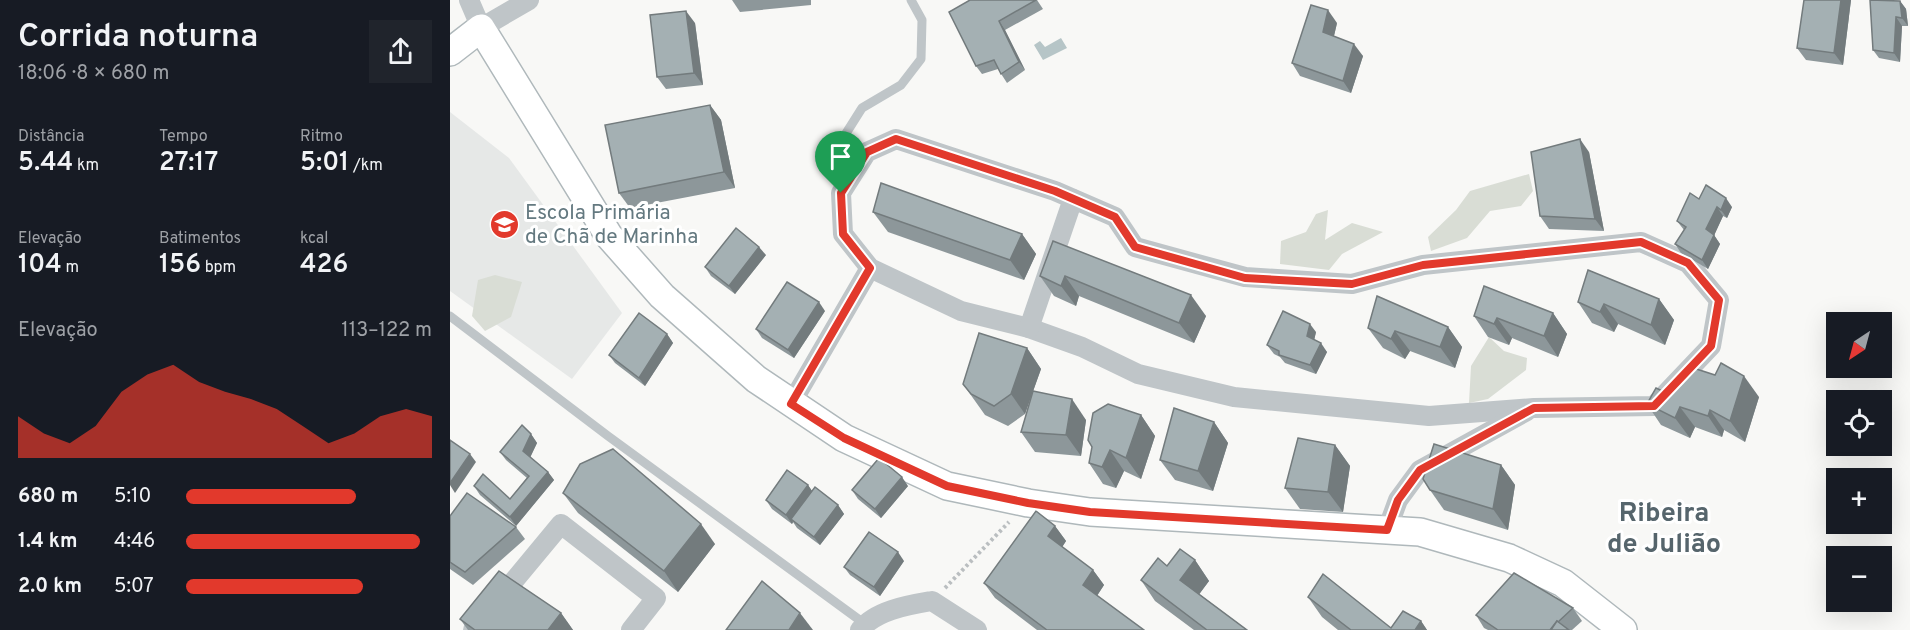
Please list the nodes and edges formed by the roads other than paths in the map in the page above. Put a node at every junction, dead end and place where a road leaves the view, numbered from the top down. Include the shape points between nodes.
1 (469, 0) edge
2 (529, 0) edge
3 (910, 0) edge
4 (481, 28) junction
5 (450, 52) edge
6 (841, 193) junction
7 (1073, 199) junction
8 (870, 268) junction
9 (450, 316) edge
10 (1029, 328) junction
11 (791, 404) junction
12 (1534, 408) junction
13 (1387, 530) junction
14 (862, 627) edge
15 (473, 630) edge
16 (631, 630) edge
17 (977, 630) edge
18 (1623, 630) edge

1 - 4 street
2 - 4 street
3 - 6 lane via 922,20 921,59 900,85 862,108 838,146
4 - 5 street
4 - 11 street via 609,236 662,296 756,379
6 - 7 street via 867,152 896,139
6 - 8 street via 843,234
7 - 10 street
7 - 12 street via 1115,217 1135,247 1245,278 1352,284 1423,265 1641,242 1688,263 1719,300 1711,346 1654,406
8 - 10 street via 961,311
8 - 11 street
9 - 14 lane
10 - 12 street via 1082,347 1138,374 1234,397 1429,416
11 - 13 street via 844,438 947,486 1090,512
12 - 13 street via 1420,470 1398,500
13 - 18 street via 1420,532 1509,558 1563,583
14 - 17 street via 899,607 932,601
15 - 16 street via 561,524 656,598

